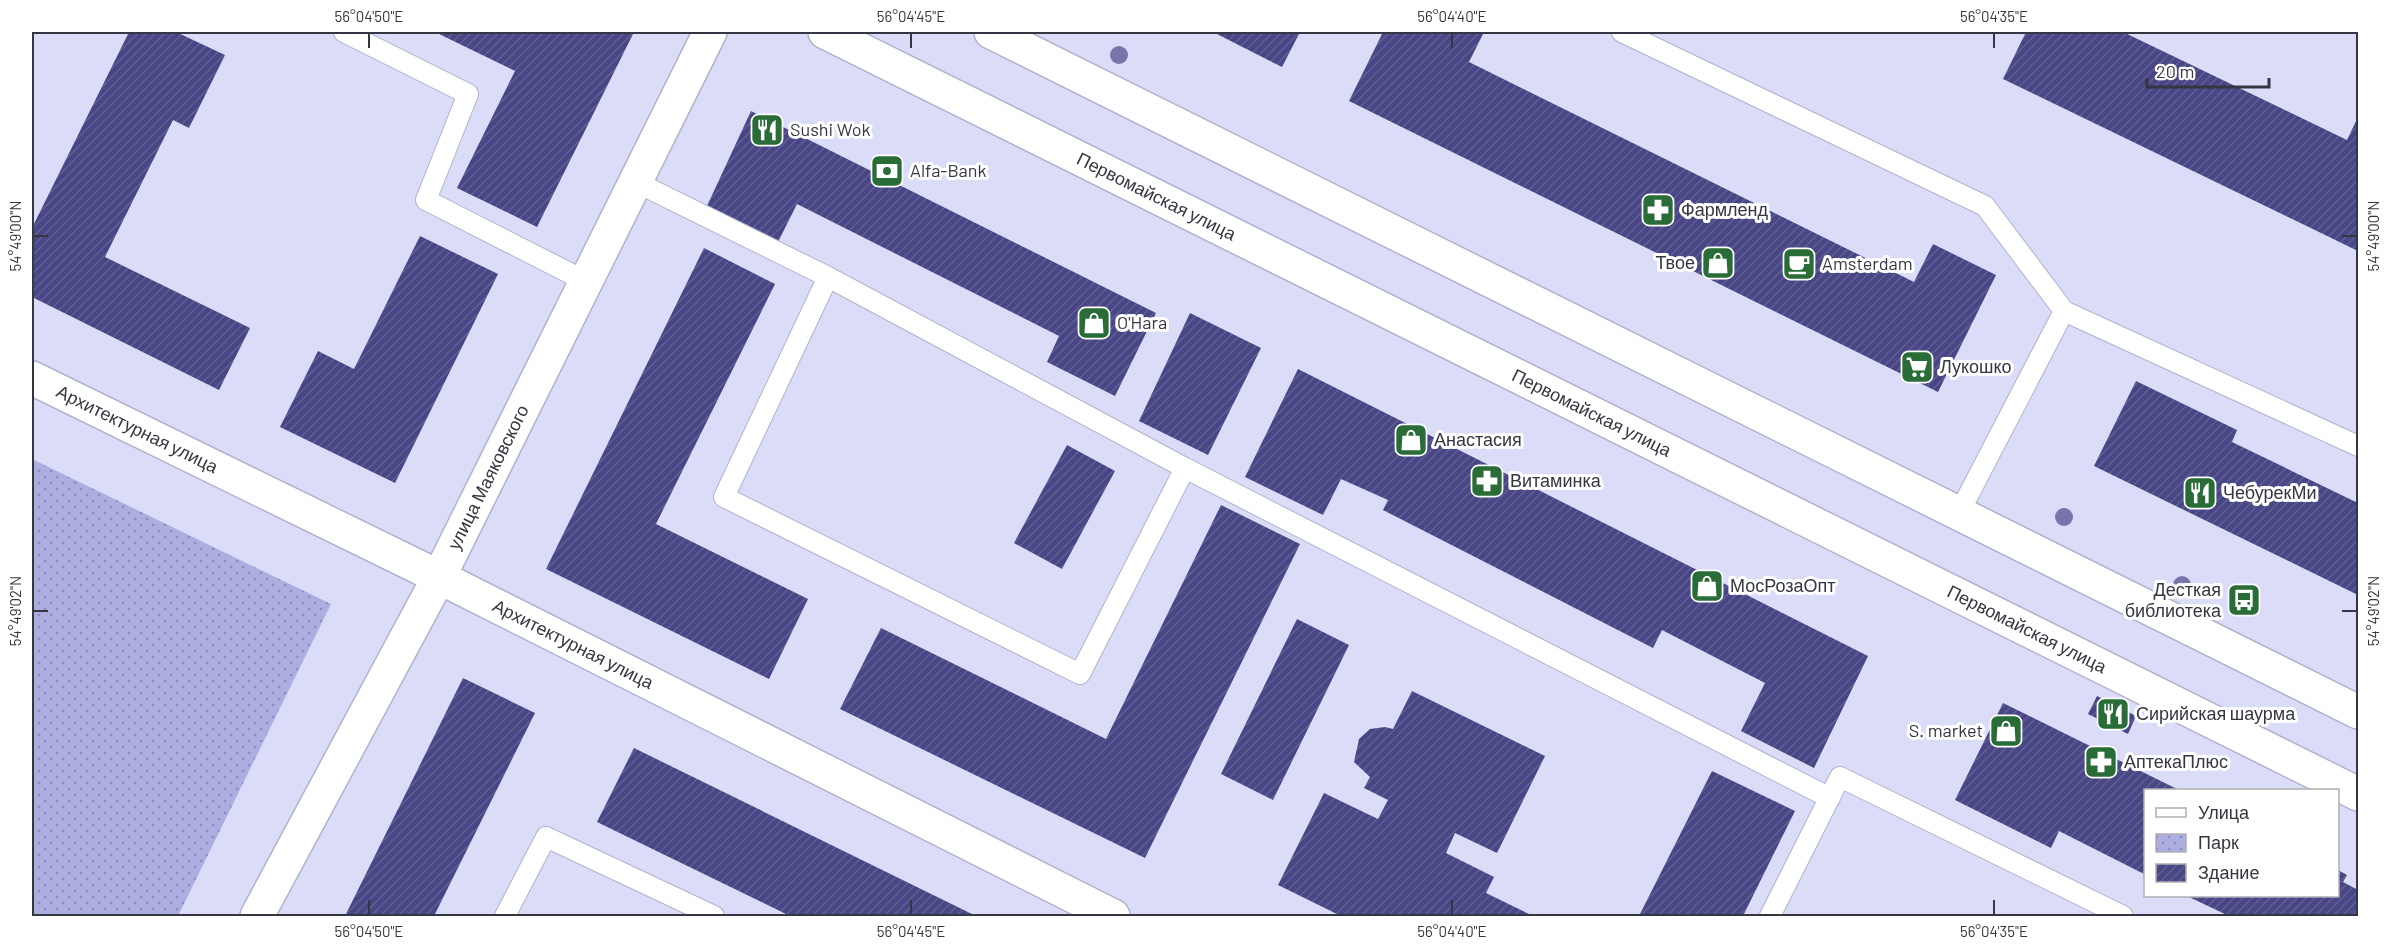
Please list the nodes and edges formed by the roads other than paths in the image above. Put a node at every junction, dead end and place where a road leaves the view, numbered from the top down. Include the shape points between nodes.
1 (344, 32) edge
2 (710, 32) edge
3 (825, 32) edge
4 (990, 32) edge
5 (1622, 32) edge
6 (636, 182) junction
7 (828, 277) junction
8 (587, 282) junction
9 (2064, 311) junction
10 (32, 378) edge
11 (2358, 446) edge
12 (1185, 468) junction
13 (1959, 513) junction
14 (439, 577) junction
15 (2358, 712) edge
16 (2358, 794) edge
17 (1830, 798) junction
18 (1100, 914) edge
19 (257, 916) edge
20 (505, 916) edge
21 (714, 916) edge
22 (1770, 916) edge
23 (2123, 916) edge

1 - 8 lane via 468,94 426,200
2 - 6 main road, улица Маяковского
3 - 16 main road, Первомайская улица
4 - 13 main road
5 - 9 lane via 1985,206
6 - 7 lane
6 - 8 main road, улица Маяковского
7 - 12 lane
7 - 12 lane via 724,497 1080,674
8 - 14 main road, улица Маяковского
9 - 11 lane
9 - 13 lane
10 - 14 main road, Архитектурная улица
12 - 17 lane
13 - 15 main road
14 - 18 main road, Архитектурная улица
14 - 19 main road, улица Маяковского
17 - 22 lane
17 - 23 lane via 1840,777
20 - 21 lane via 546,837

